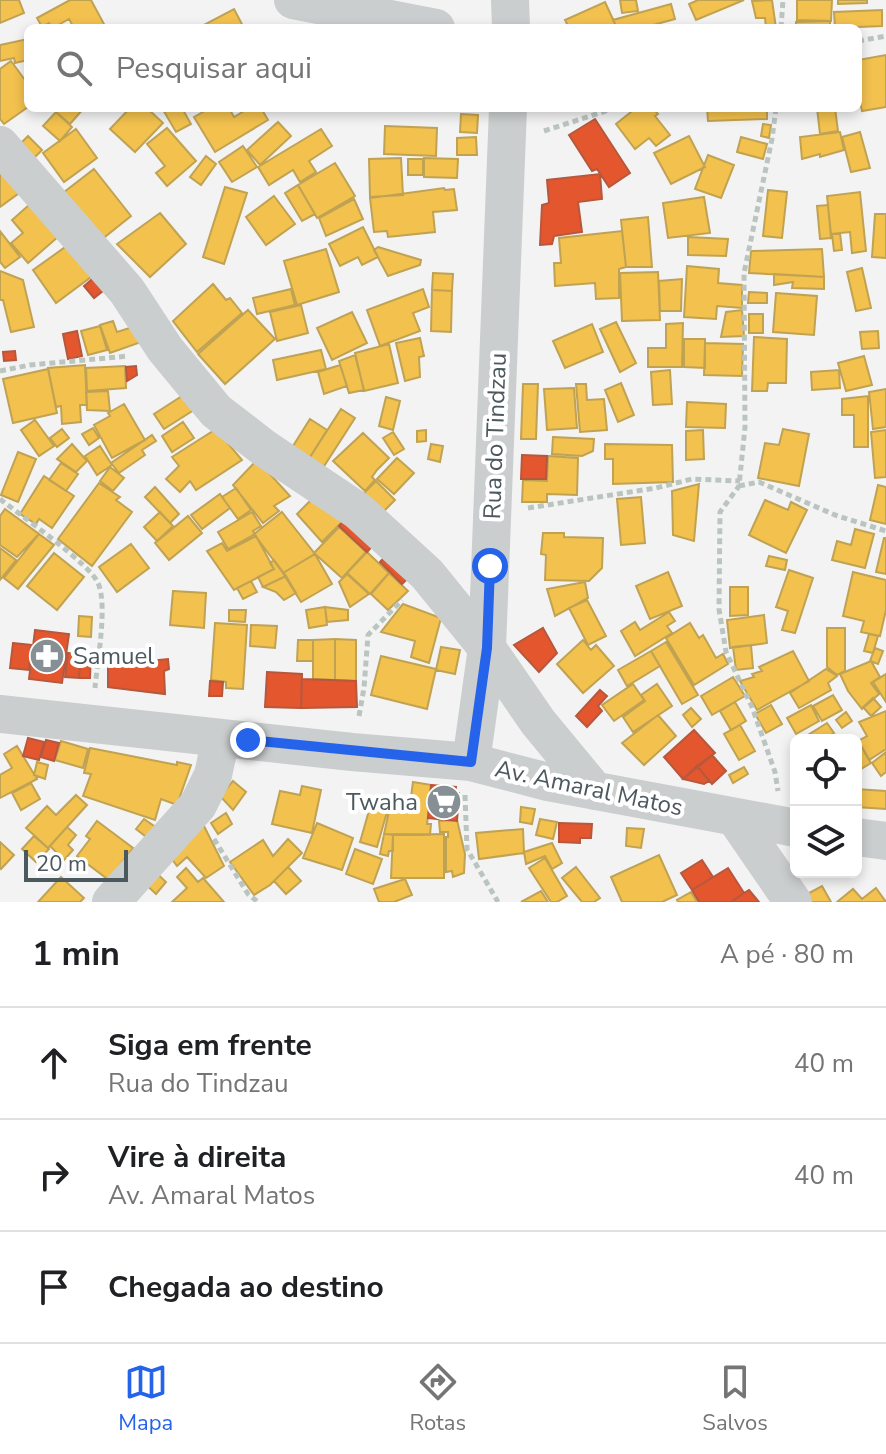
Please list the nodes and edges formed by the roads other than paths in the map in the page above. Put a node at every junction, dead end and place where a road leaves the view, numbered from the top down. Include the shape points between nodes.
1 (293, 0) edge
2 (510, 0) edge
3 (416, 24) edge
4 (511, 24) edge
5 (508, 112) edge
6 (0, 145) edge
7 (487, 648) junction
8 (0, 714) edge
9 (221, 738) junction
10 (467, 762) junction
11 (595, 791) junction
12 (736, 819) junction
13 (790, 827) edge
14 (862, 838) edge
15 (886, 841) edge
16 (111, 902) edge
17 (793, 902) edge

1 - 3 street
2 - 4 street
5 - 7 street, Rua do Tindzau
6 - 7 street via 127,291 165,349 216,411 358,511 427,574
7 - 10 street, Rua do Tindzau
7 - 11 street
8 - 9 street, Av. Amaral Matos
9 - 10 street, Av. Amaral Matos
9 - 16 street via 213,775 198,805
10 - 11 street, Av. Amaral Matos
11 - 12 street, Av. Amaral Matos
12 - 13 street, Av. Amaral Matos
12 - 17 street
14 - 15 street

